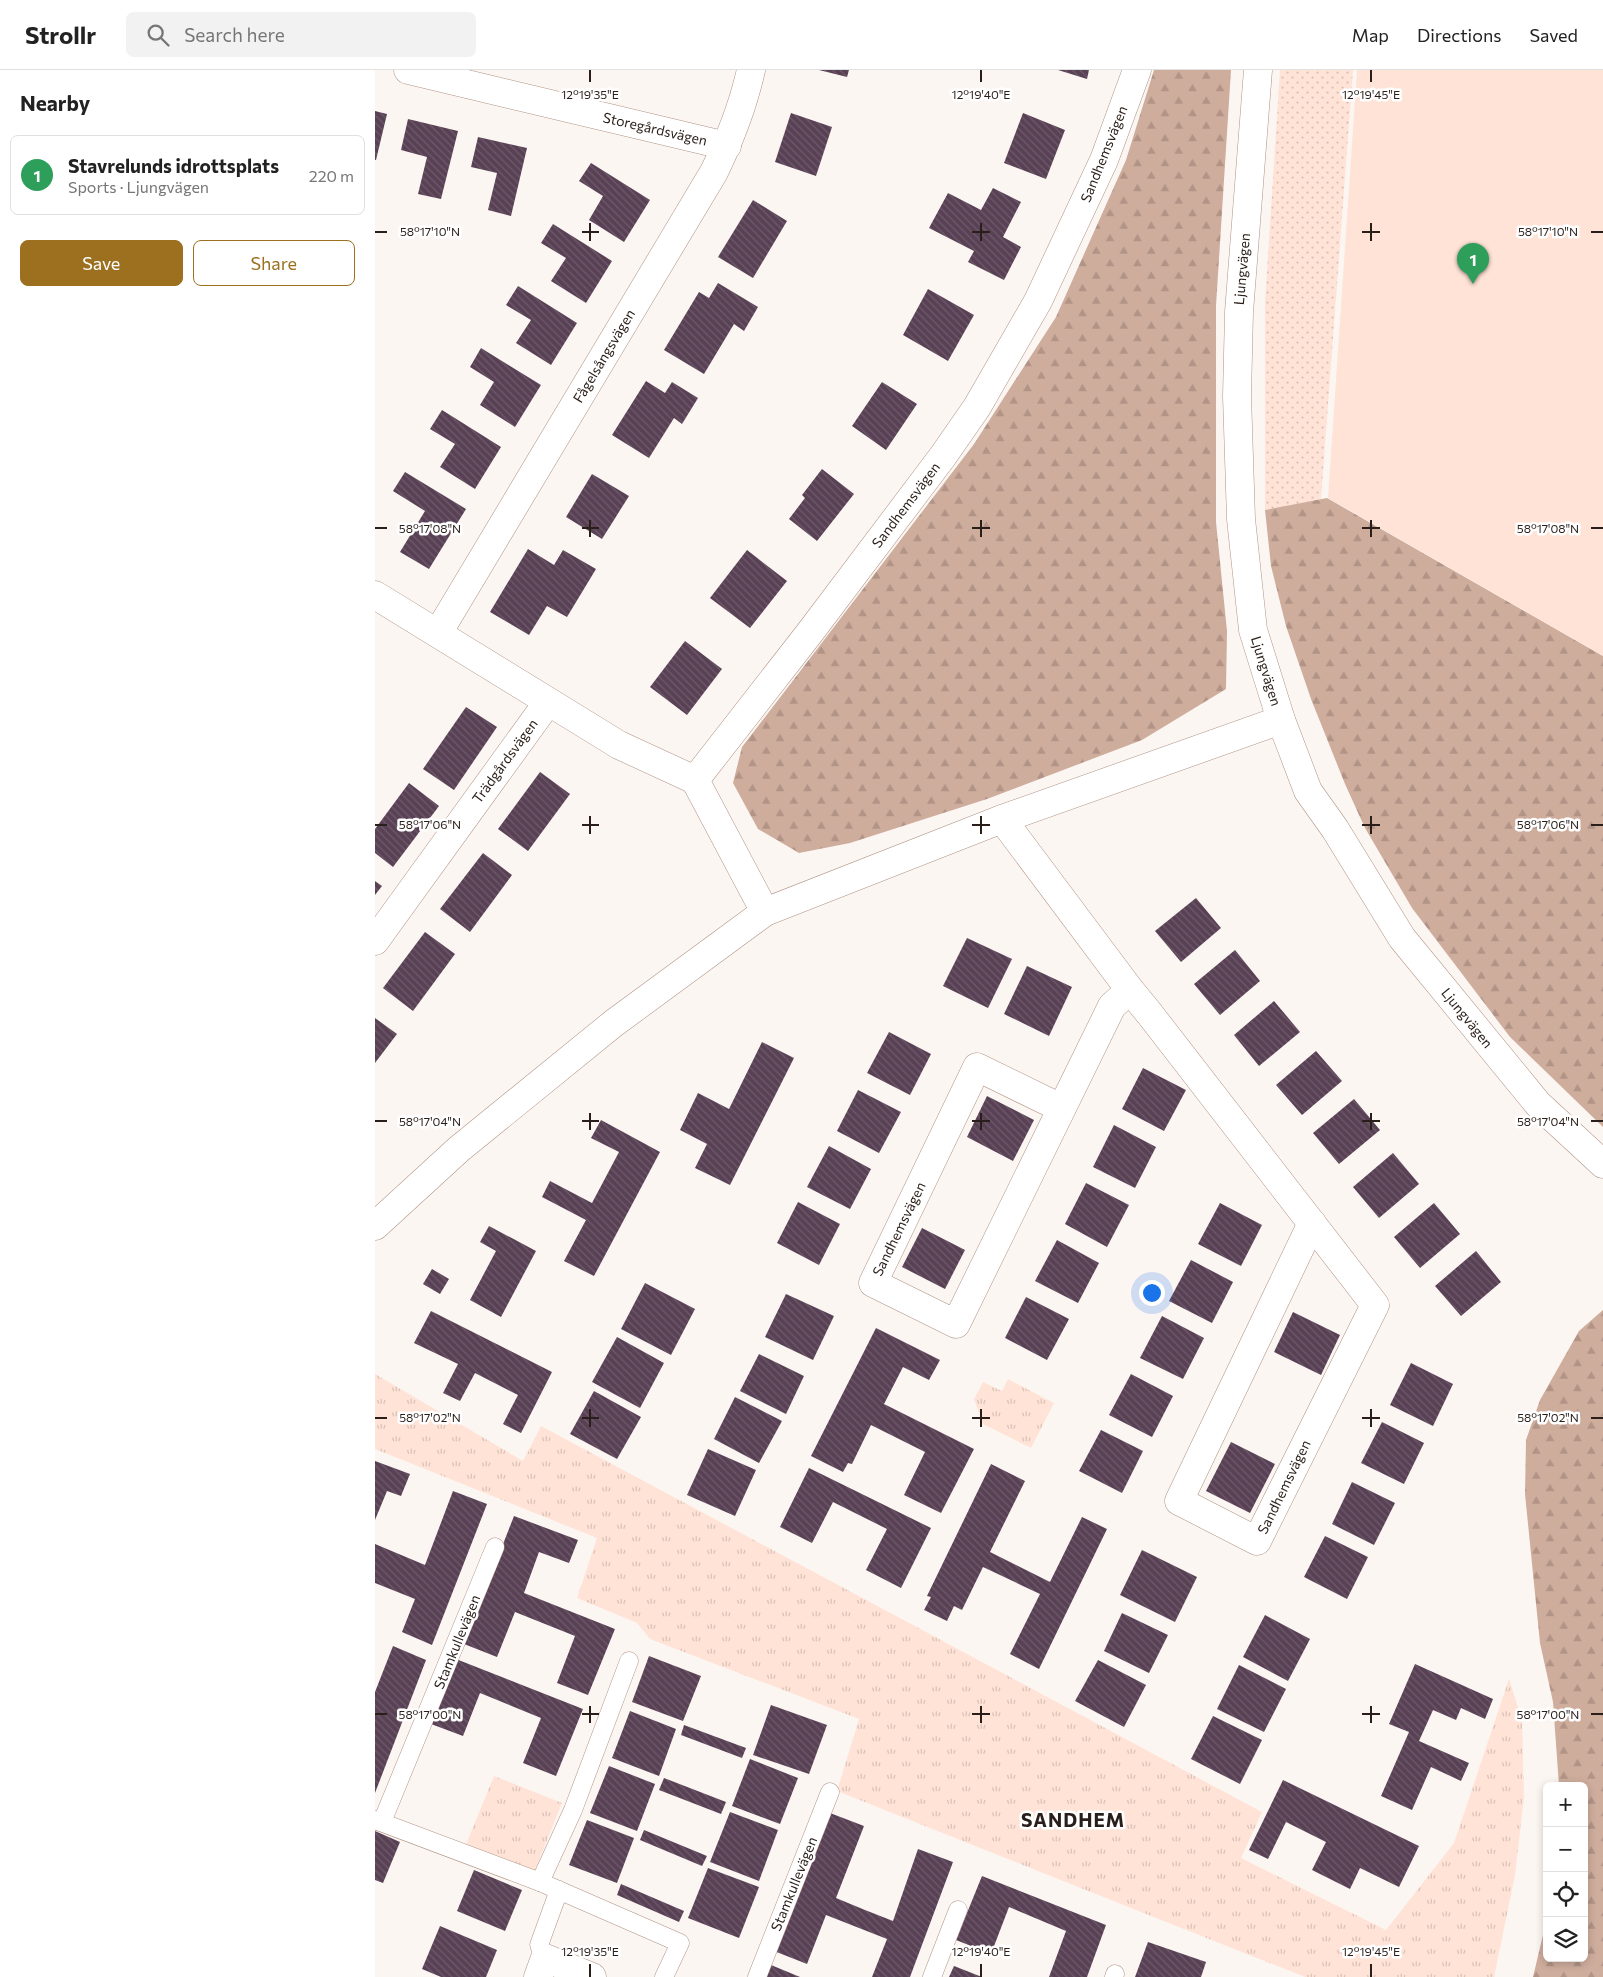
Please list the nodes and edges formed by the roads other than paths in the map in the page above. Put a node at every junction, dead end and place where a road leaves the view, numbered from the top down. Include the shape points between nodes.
1 (408, 70) edge
2 (751, 70) edge
3 (1137, 70) edge
4 (1258, 70) edge
5 (727, 146) junction
6 (375, 596) edge
7 (438, 633) junction
8 (548, 702) junction
9 (1281, 720) junction
10 (695, 780) junction
11 (1002, 819) junction
12 (765, 912) junction
13 (375, 941) edge
14 (1129, 990) junction
15 (1061, 1108) junction
16 (1603, 1164) edge
17 (1312, 1223) junction
18 (375, 1226) edge
19 (495, 1547) dead end
20 (629, 1661) dead end
21 (831, 1792) dead end
22 (378, 1821) edge
23 (540, 1882) junction
24 (559, 1890) junction
25 (958, 1910) dead end
26 (542, 1968) edge
27 (592, 1977) edge
28 (664, 1977) edge
29 (757, 1977) edge
30 (932, 1977) edge

1 - 5 street, Storegårdsvägen
2 - 5 street, Fågelsångsvägen
3 - 10 street, Sandhemsvägen via 1104,160 1038,301 977,407 811,631
4 - 9 street, Ljungvägen via 1239,312 1237,396 1241,510 1253,630
5 - 7 street, Fågelsångsvägen
6 - 7 street
7 - 8 street
8 - 10 street via 619,745
8 - 13 street, Trädgårdsvägen
9 - 11 street
9 - 16 street, Ljungvägen via 1308,791 1402,938 1538,1104
10 - 12 street
11 - 12 street
11 - 14 street, Sandhemsvägen
12 - 18 street via 614,1024 459,1149
14 - 15 street, Sandhemsvägen via 1112,1006
14 - 17 street, Sandhemsvägen
15 - 15 street, Sandhemsvägen via 977,1067 873,1283 956,1324
17 - 17 street, Sandhemsvägen via 1179,1501 1257,1541 1375,1305
19 - 22 lane, Stamkullevägen via 419,1736
20 - 23 lane via 573,1810
21 - 29 lane, Stamkullevägen
22 - 23 lane
23 - 24 lane
24 - 26 lane via 539,1945
24 - 28 lane via 679,1943
25 - 30 lane
26 - 27 street

